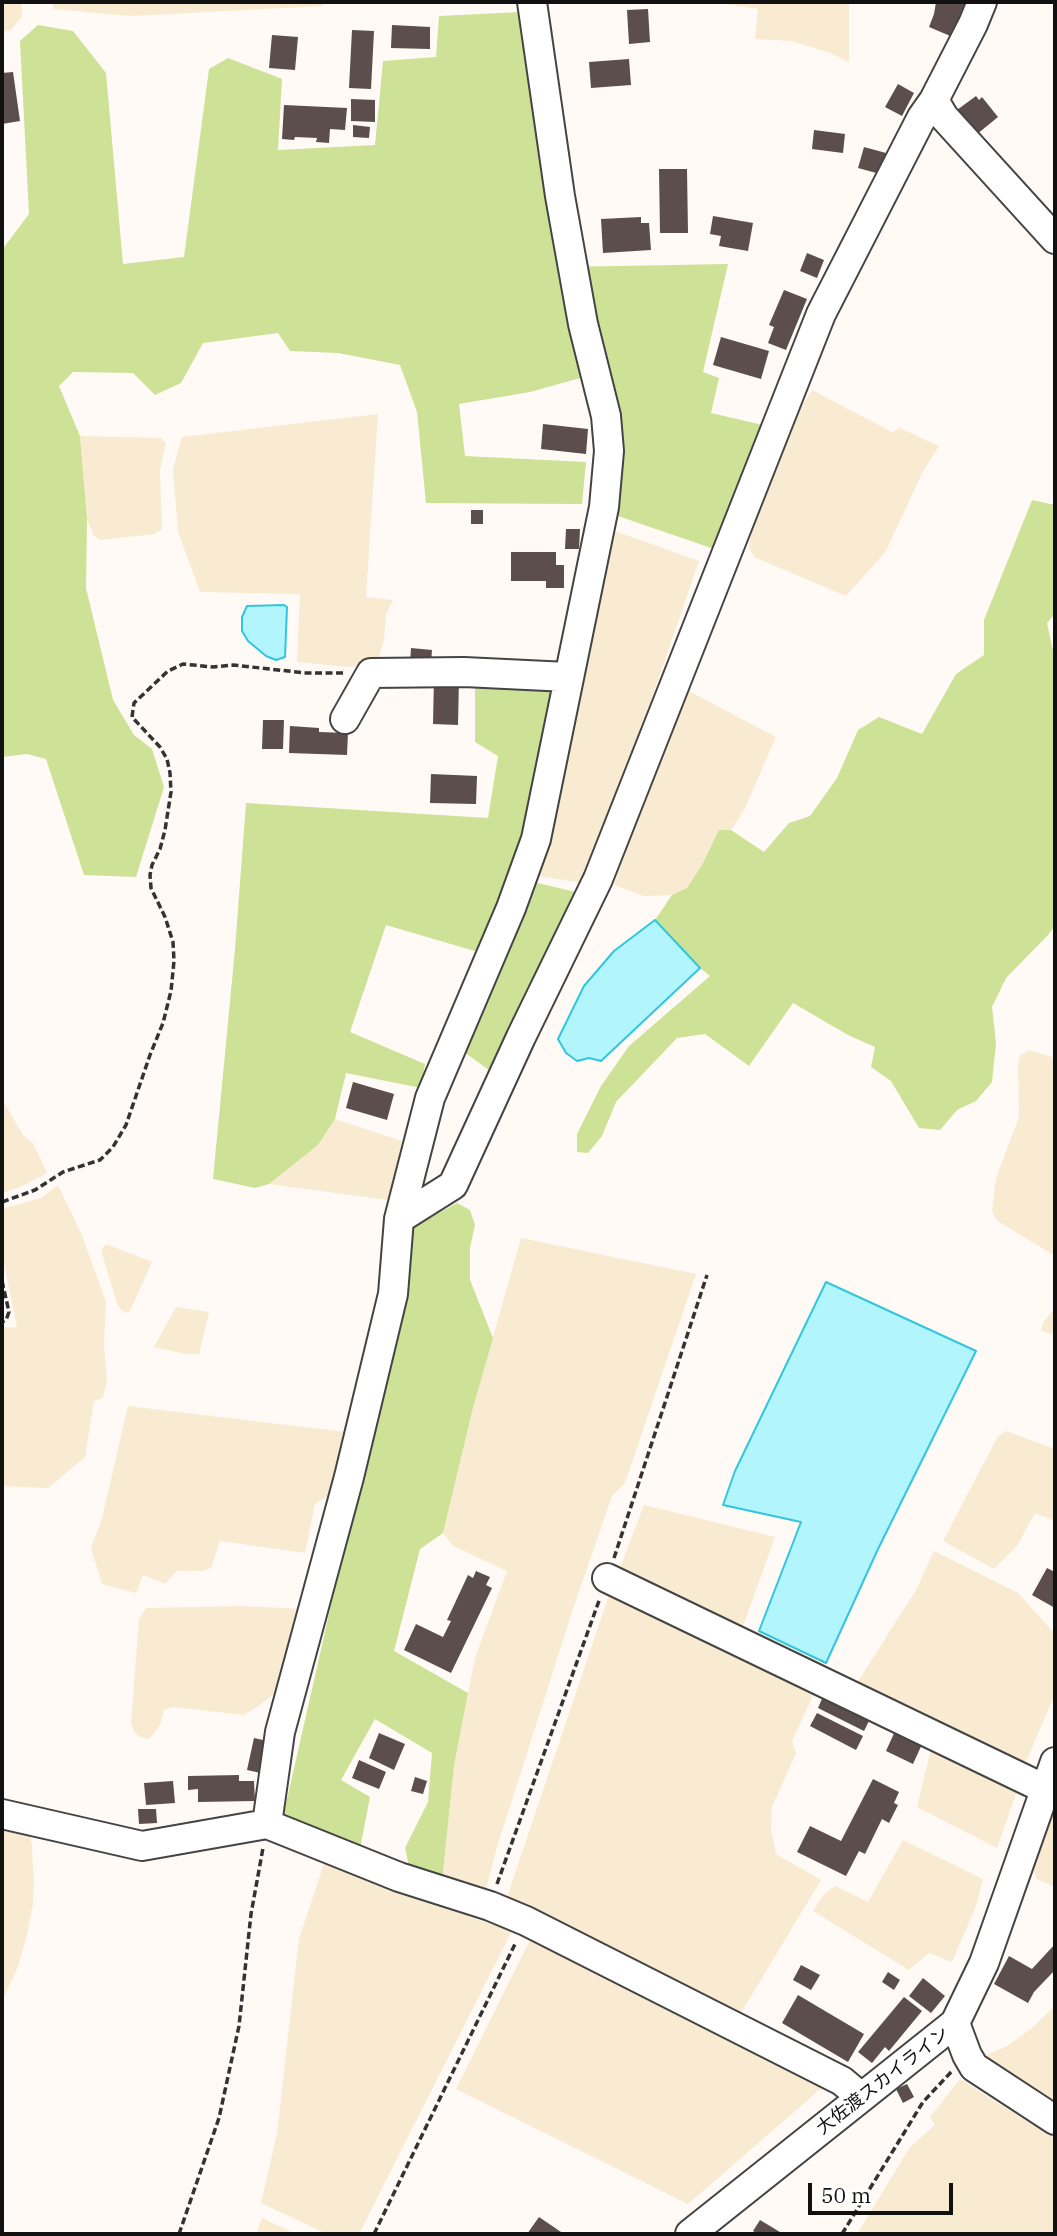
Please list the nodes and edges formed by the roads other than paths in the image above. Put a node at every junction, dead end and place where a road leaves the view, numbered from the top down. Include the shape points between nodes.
1 (532, 2) edge
2 (982, 2) edge
3 (934, 100) junction
4 (1055, 239) edge
5 (568, 677) junction
6 (345, 719) dead end
7 (399, 1219) junction
8 (607, 1578) dead end
9 (1055, 1762) edge
10 (1045, 1789) junction
11 (2, 1814) edge
12 (267, 1824) junction
13 (955, 2023) junction
14 (861, 2097) junction
15 (1055, 2120) edge
16 (690, 2234) edge

1 - 5 street via 560,196 583,324 606,416 609,451 604,507
2 - 3 street
3 - 4 street via 944,117
3 - 7 street via 821,314 598,878 453,1185
5 - 6 street via 371,673
5 - 7 street via 536,839 430,1098
7 - 12 street via 393,1294 280,1732
8 - 10 street
9 - 10 street, 大佐渡スカイライン
10 - 13 street, 大佐渡スカイライン via 984,1964
11 - 12 street via 142,1846
12 - 14 street via 526,1921 842,2081
13 - 14 street, 大佐渡スカイライン
13 - 15 street via 974,2067
14 - 16 street, 大佐渡スカイライン

